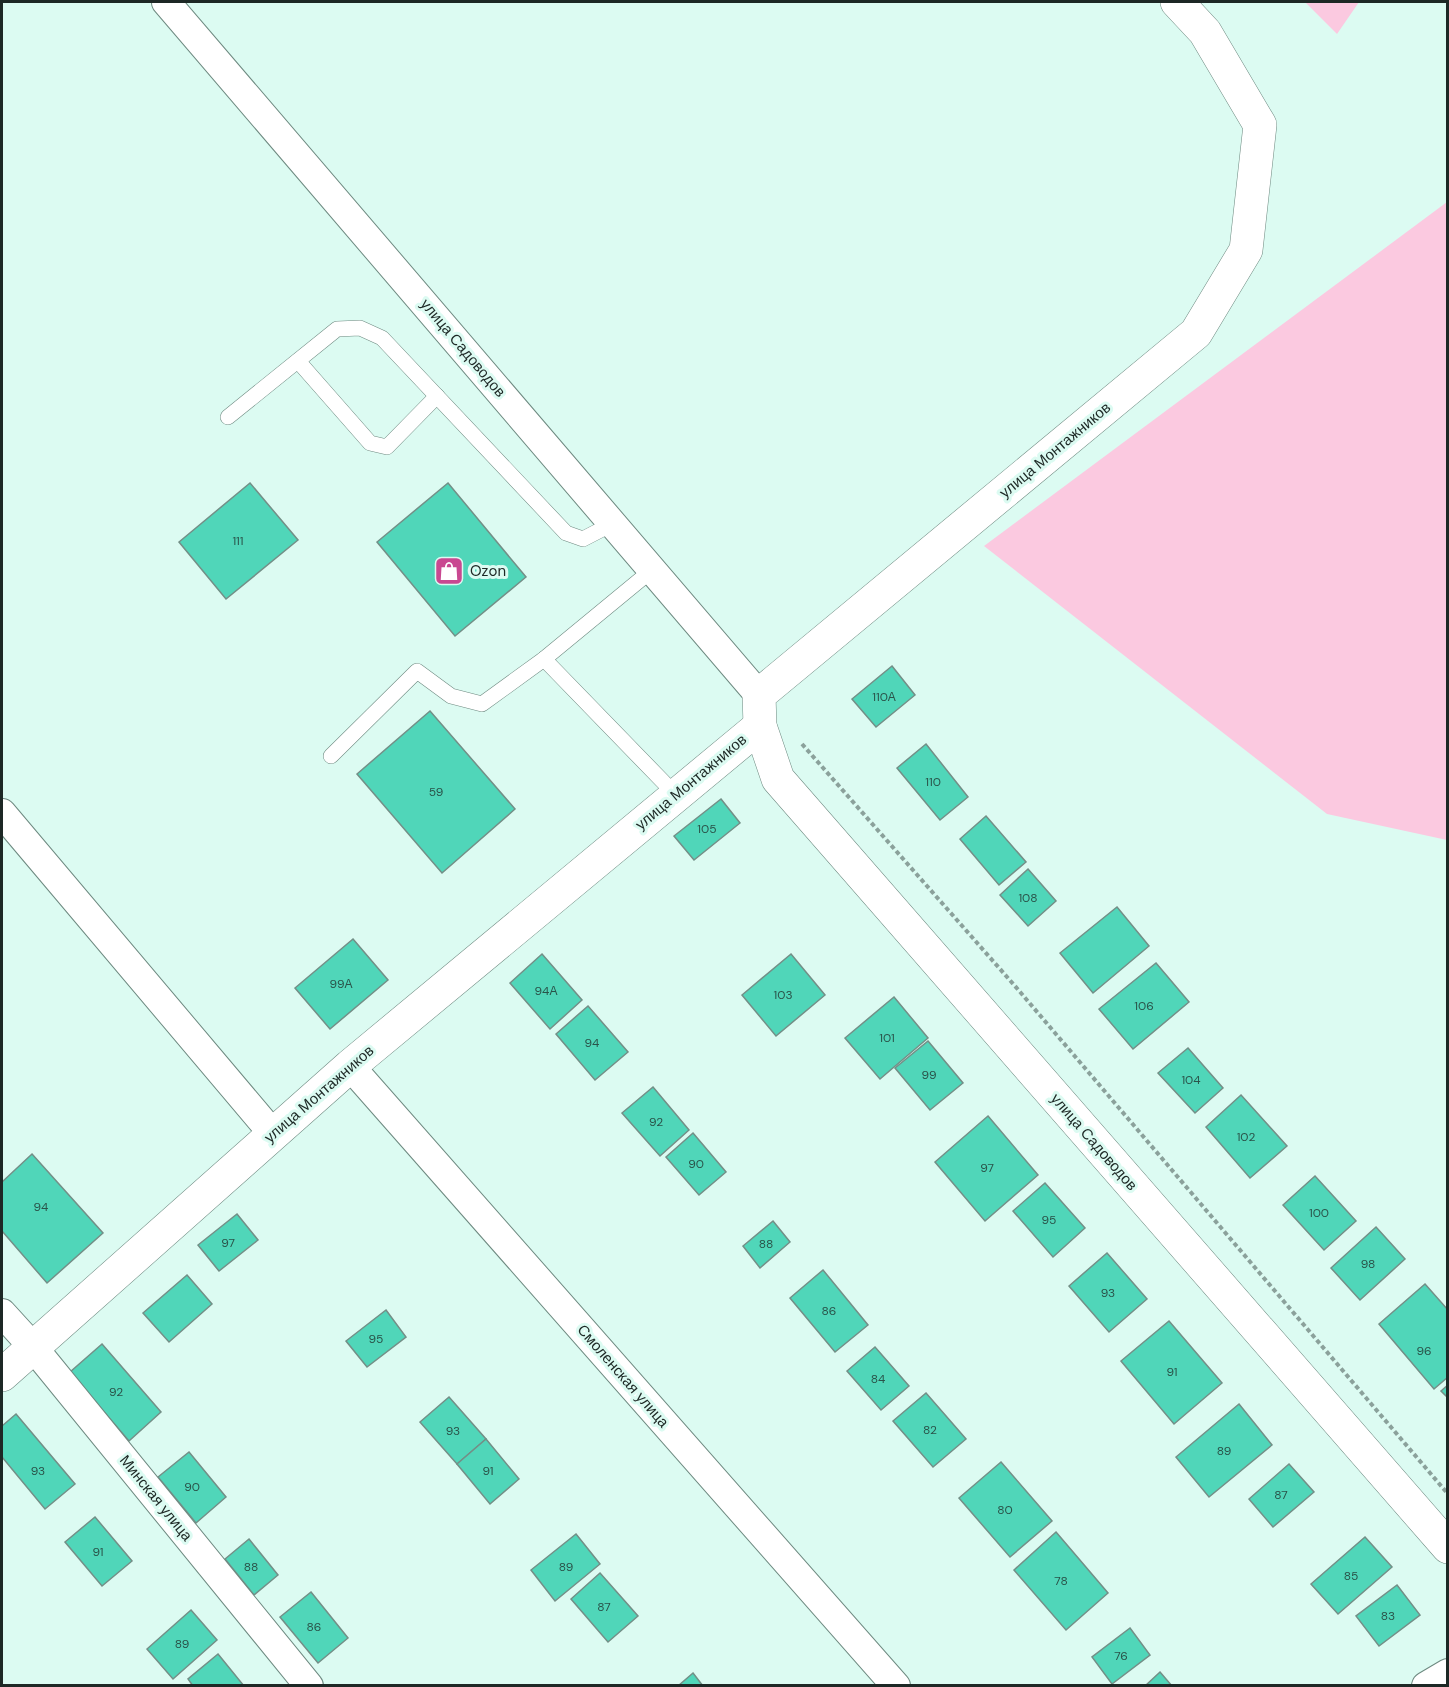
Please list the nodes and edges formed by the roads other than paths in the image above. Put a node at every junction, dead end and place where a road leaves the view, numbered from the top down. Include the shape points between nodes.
1 (166, 2) edge
2 (1178, 2) edge
3 (298, 361) junction
4 (437, 396) junction
5 (228, 417) dead end
6 (612, 524) junction
7 (652, 570) junction
8 (544, 659) junction
9 (759, 710) junction
10 (332, 756) dead end
11 (676, 795) junction
12 (2, 813) edge
13 (350, 1066) junction
14 (273, 1134) junction
15 (2, 1313) edge
16 (33, 1347) junction
17 (2, 1375) edge
18 (1448, 1547) edge
19 (1448, 1673) edge
20 (309, 1686) edge
21 (896, 1686) edge
22 (1426, 1686) edge

1 - 6 street, улица Садоводов
2 - 9 main road, улица Монтажников via 1204,32 1260,125 1246,250 1196,333
3 - 4 lane via 337,329 360,328 382,338
3 - 4 lane via 370,443 387,447
3 - 5 lane
4 - 6 lane via 566,533 583,539
6 - 7 street, улица Садоводов
7 - 8 lane
7 - 9 street, улица Садоводов
8 - 10 lane via 482,704 450,696 417,671
8 - 11 lane
9 - 11 main road, улица Монтажников
9 - 18 main road, улица Садоводов via 778,779
11 - 13 main road, улица Монтажников
12 - 14 street
13 - 14 main road, улица Монтажников
13 - 21 street, Смоленская улица
14 - 16 main road, улица Монтажников
15 - 16 street, Минская улица
16 - 17 main road, улица Монтажников
16 - 20 street, Минская улица
19 - 22 street

